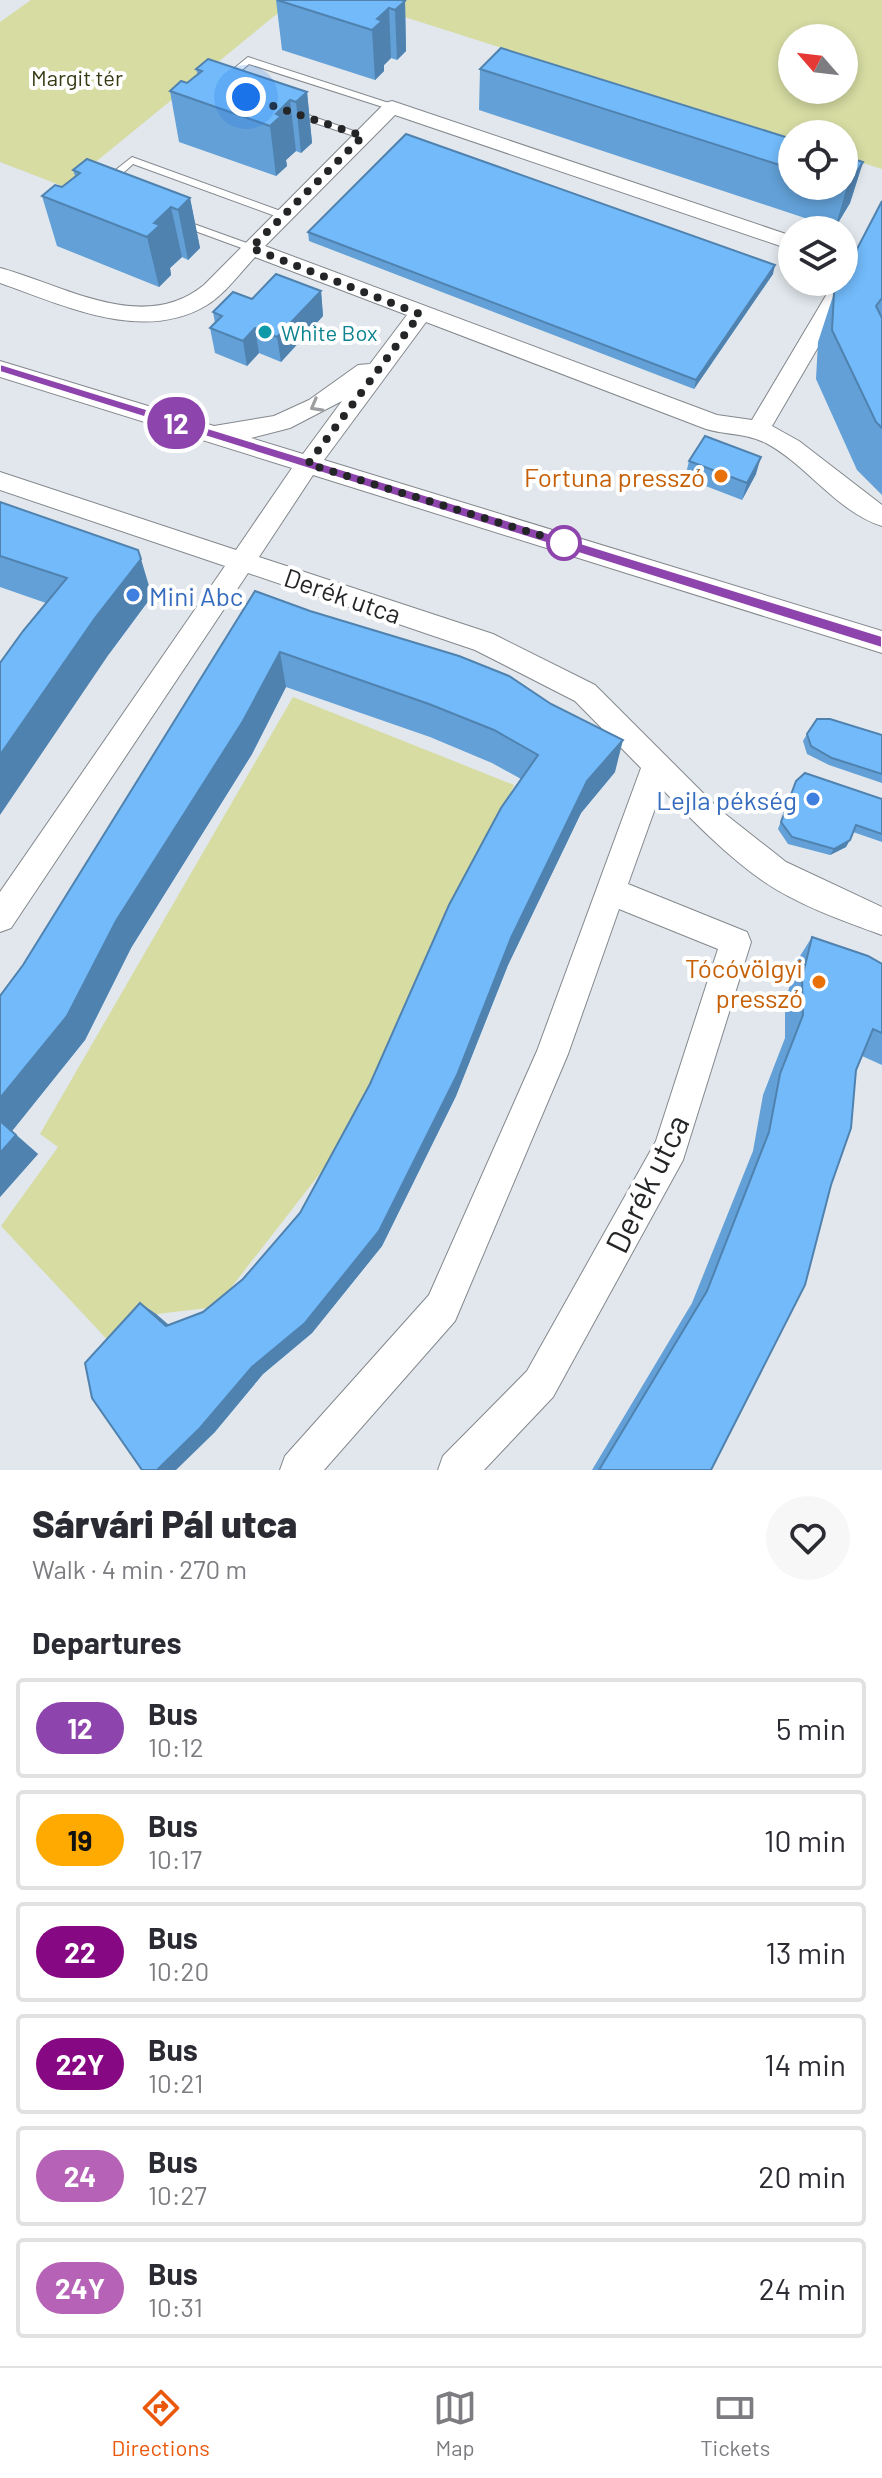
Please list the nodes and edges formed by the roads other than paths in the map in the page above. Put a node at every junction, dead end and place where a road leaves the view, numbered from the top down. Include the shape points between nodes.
1 (231, 92) edge
2 (275, 106) edge
3 (392, 107) junction
4 (363, 136) junction
5 (95, 191) edge
6 (282, 215) junction
7 (166, 217) edge
8 (778, 238) edge
9 (251, 248) junction
10 (0, 275) edge
11 (837, 296) edge
12 (420, 314) junction
13 (400, 342) junction
14 (0, 369) edge
15 (197, 430) junction
16 (758, 430) junction
17 (308, 464) junction
18 (0, 481) edge
19 (882, 517) edge
20 (242, 561) junction
21 (882, 642) edge
22 (656, 765) junction
23 (610, 891) junction
24 (0, 918) edge
25 (882, 921) edge
26 (299, 1470) edge
27 (457, 1470) edge

1 - 3 lane via 216,87 248,60
2 - 4 lane
3 - 4 street
3 - 8 street
4 - 6 street
5 - 6 lane via 132,160
6 - 9 street
7 - 9 lane
9 - 10 street via 198,301 160,315 120,313
9 - 12 street
11 - 16 street
12 - 13 street
12 - 16 street via 714,423
13 -> 15 street via 336,394 299,415 260,429
13 - 17 street
14 - 15 street
15 - 17 street
16 - 19 street via 811,462
17 - 20 street
17 - 21 street
18 - 20 street, Derék utca
20 - 22 street, Derék utca via 484,642 585,693
20 - 24 street
22 - 23 street
22 - 25 street, Derék utca via 710,819 775,872
23 - 26 street via 552,1054 442,1308
23 - 27 street, Derék utca via 736,942 671,1148 540,1384

